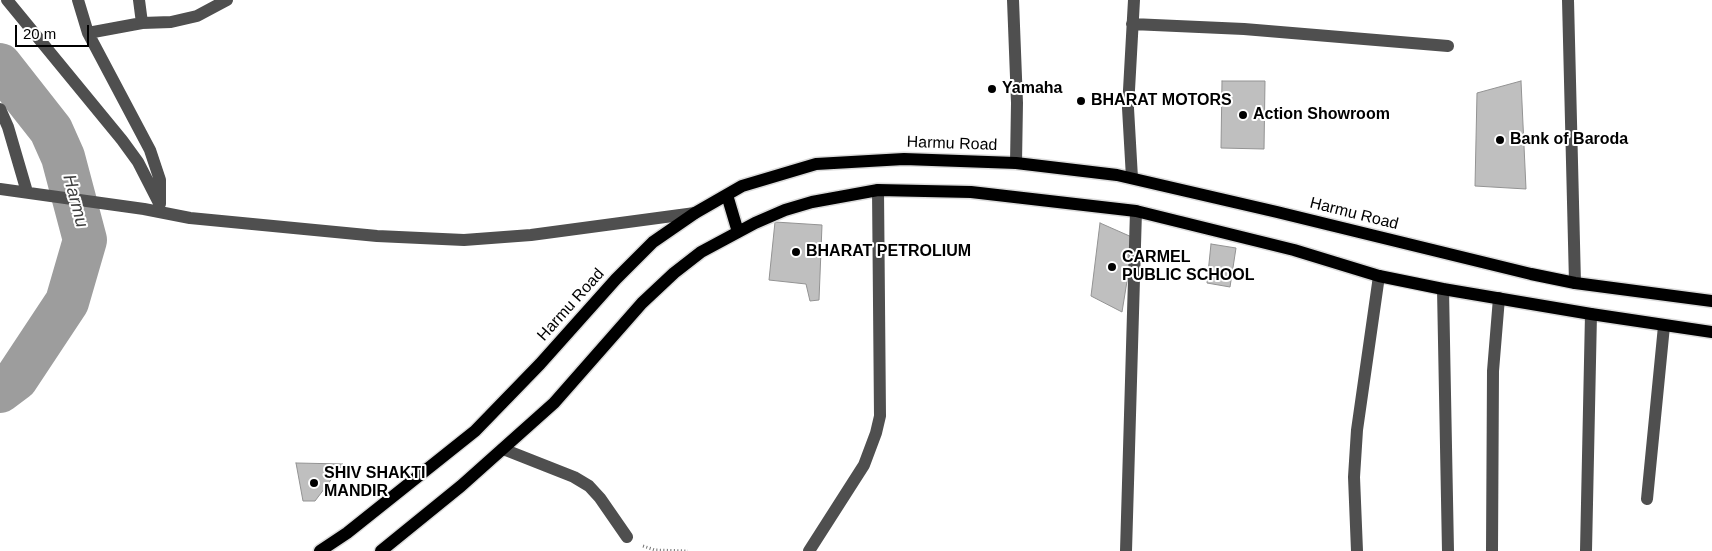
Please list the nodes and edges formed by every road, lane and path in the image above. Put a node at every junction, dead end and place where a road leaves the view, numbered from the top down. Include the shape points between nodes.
1 (7, 0) edge
2 (78, 0) edge
3 (139, 0) edge
4 (226, 0) edge
5 (1014, 0) edge
6 (1134, 0) edge
7 (1568, 0) edge
8 (142, 23) junction
9 (1132, 24) junction
10 (88, 33) junction
11 (1448, 46) dead end
12 (0, 109) edge
13 (1016, 163) junction
14 (1132, 178) junction
15 (0, 189) edge
16 (878, 190) junction
17 (27, 192) junction
18 (727, 195) junction
19 (162, 209) junction
20 (1136, 211) junction
21 (695, 213) junction
22 (738, 232) junction
23 (1378, 276) junction
24 (1574, 283) junction
25 (1443, 289) junction
26 (1499, 298) junction
27 (1712, 301) edge
28 (1591, 314) junction
29 (1664, 326) junction
30 (1712, 332) edge
31 (503, 449) junction
32 (1647, 499) dead end
33 (627, 537) joint
34 (320, 551) edge
35 (381, 551) edge
36 (688, 551) edge
37 (809, 551) edge
38 (1126, 551) edge
39 (1357, 551) edge
40 (1448, 551) edge
41 (1492, 551) edge
42 (1586, 551) edge

1 - 19 street via 122,140 138,162
2 - 10 street
3 - 8 street
4 - 8 street via 197,16 171,22
5 - 13 street
6 - 9 street
7 - 24 street
8 - 10 street
9 - 11 street via 1244,29
9 - 14 street via 1128,108
10 - 19 street via 150,150 160,180
12 - 17 street
13 - 14 main road, Harmu Road
13 - 18 main road, Harmu Road via 904,159 816,164 742,186
14 - 24 main road, Harmu Road
15 - 17 street
16 - 20 main road via 971,192
16 - 22 main road via 785,210
16 - 37 street via 880,416 864,465
17 - 19 street
18 - 21 main road, Harmu Road
18 - 22 main road
19 - 21 street via 190,218 377,236 464,240 531,235
20 - 23 main road via 1294,250
20 - 38 street
21 - 34 main road, Harmu Road via 653,242 475,431
22 - 31 main road via 701,252 674,272 642,303 554,403
23 - 25 main road
23 - 39 street via 1356,440
24 - 27 main road, Harmu Road
25 - 26 main road
25 - 40 street
26 - 28 main road
26 - 41 street via 1493,371
28 - 29 main road
28 - 42 street
29 - 30 main road
29 - 32 street
31 - 33 street via 589,486
31 - 35 main road
33 - 36 path via 636,544 656,550

